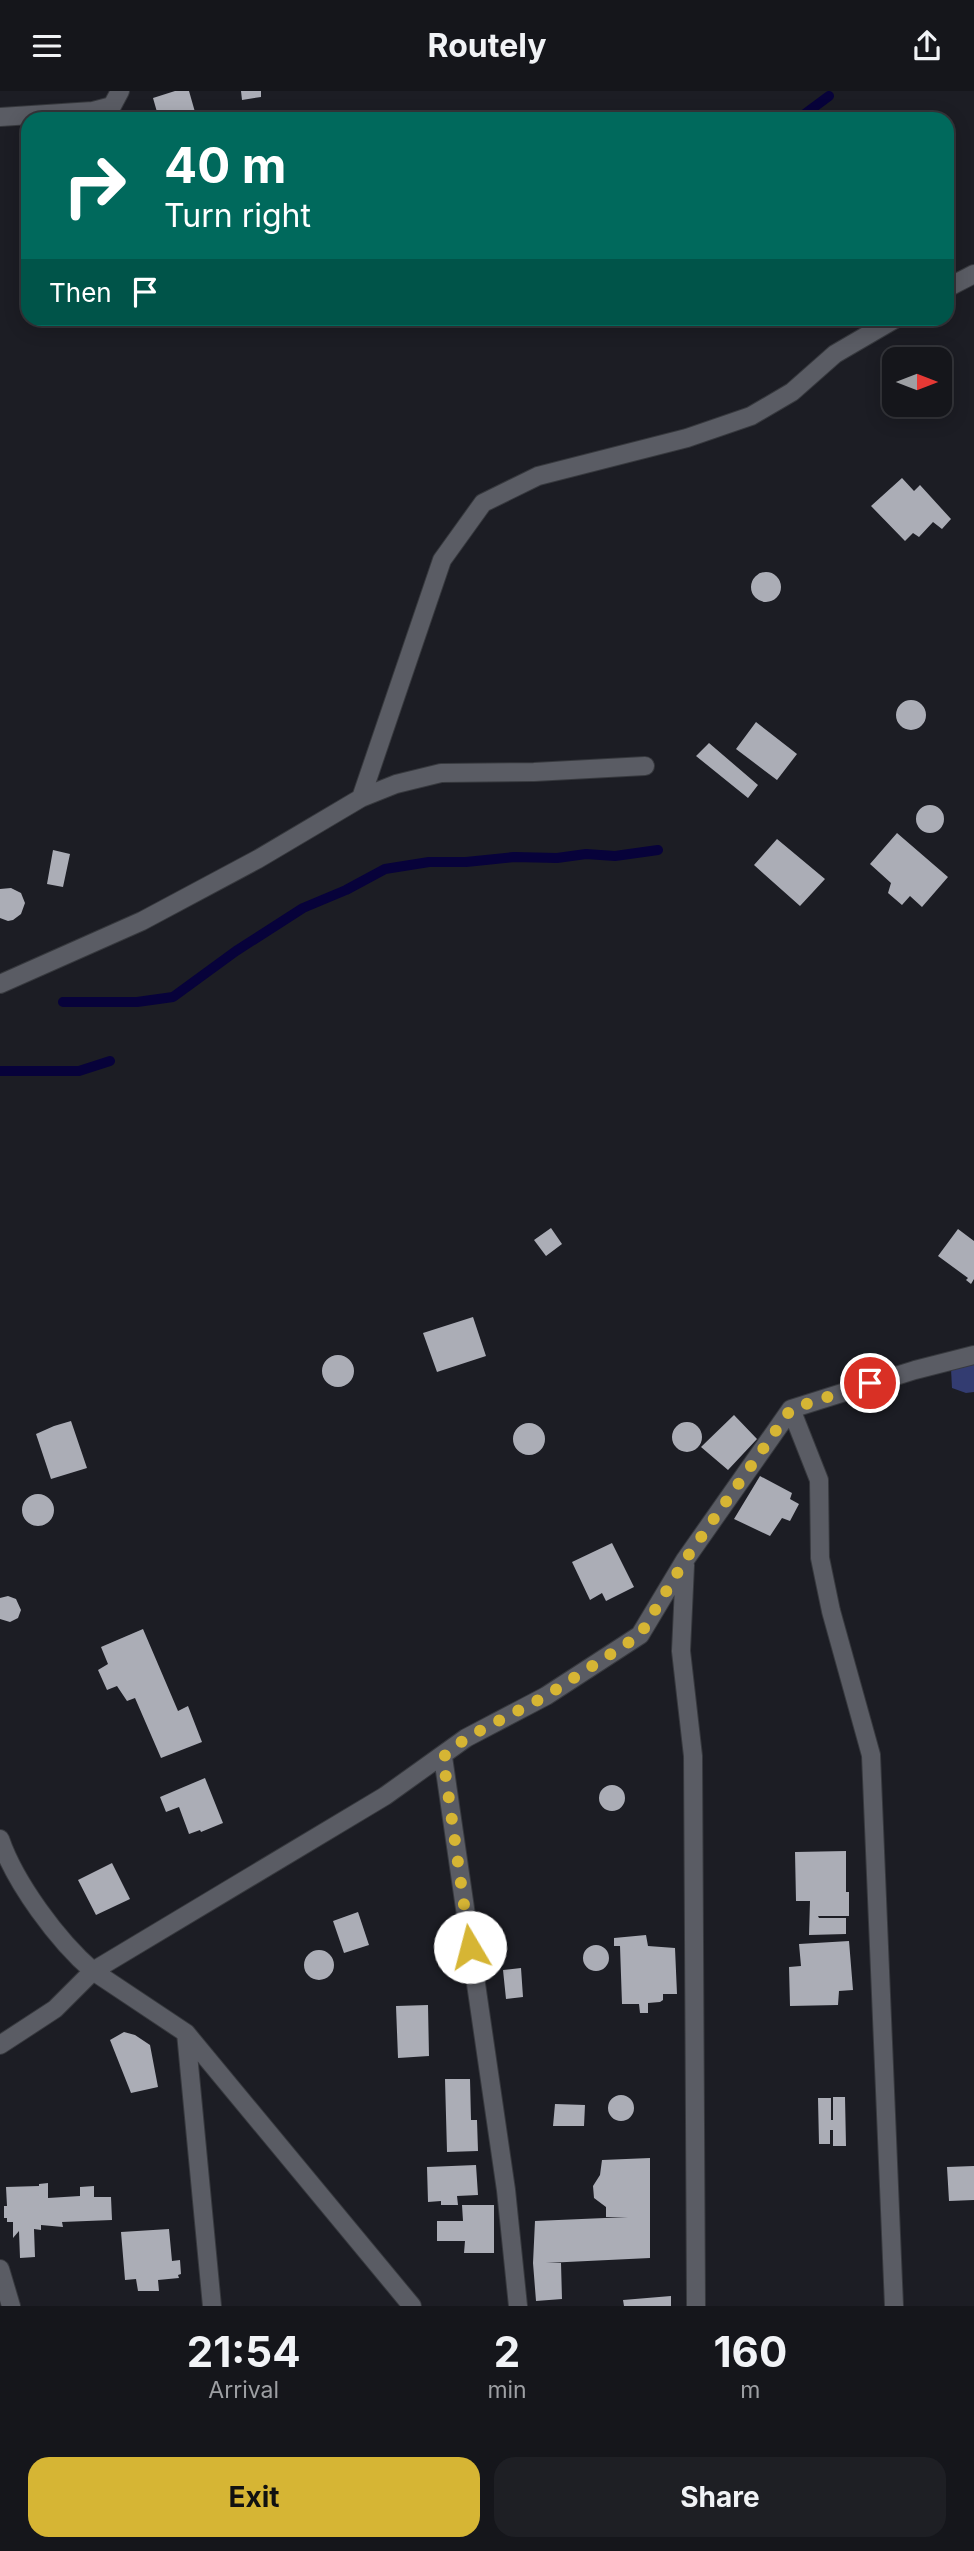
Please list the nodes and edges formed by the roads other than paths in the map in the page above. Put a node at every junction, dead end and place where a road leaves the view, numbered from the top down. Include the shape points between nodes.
1 (120, 91) edge
2 (78, 112) edge
3 (21, 116) edge
4 (0, 117) edge
5 (974, 274) edge
6 (954, 284) edge
7 (883, 326) edge
8 (645, 766) dead end
9 (361, 798) junction
10 (0, 984) edge
11 (974, 1355) edge
12 (791, 1409) junction
13 (685, 1560) junction
14 (443, 1757) junction
15 (0, 1839) edge
16 (93, 1971) junction
17 (186, 2033) junction
18 (0, 2045) edge
19 (0, 2269) edge
20 (11, 2306) edge
21 (212, 2306) edge
22 (412, 2306) edge
23 (517, 2306) edge
24 (696, 2306) edge
25 (894, 2306) edge

1 - 2 street via 112,106
3 - 4 street
5 - 6 street
7 - 9 street via 835,354 792,392 751,417 538,476 483,503 442,560
8 - 9 street via 441,773
9 - 10 street via 142,921
11 - 12 street
12 - 13 street
12 - 25 street via 819,1480 820,1558 871,1755
13 - 14 street via 640,1635 546,1696 466,1738
13 - 24 street via 681,1651 693,1756
14 - 16 street
14 - 23 street via 506,2190
15 - 16 street via 33,1901 71,1952
16 - 17 street
16 - 18 street via 55,2009
17 - 21 street
17 - 22 street
19 - 20 street

